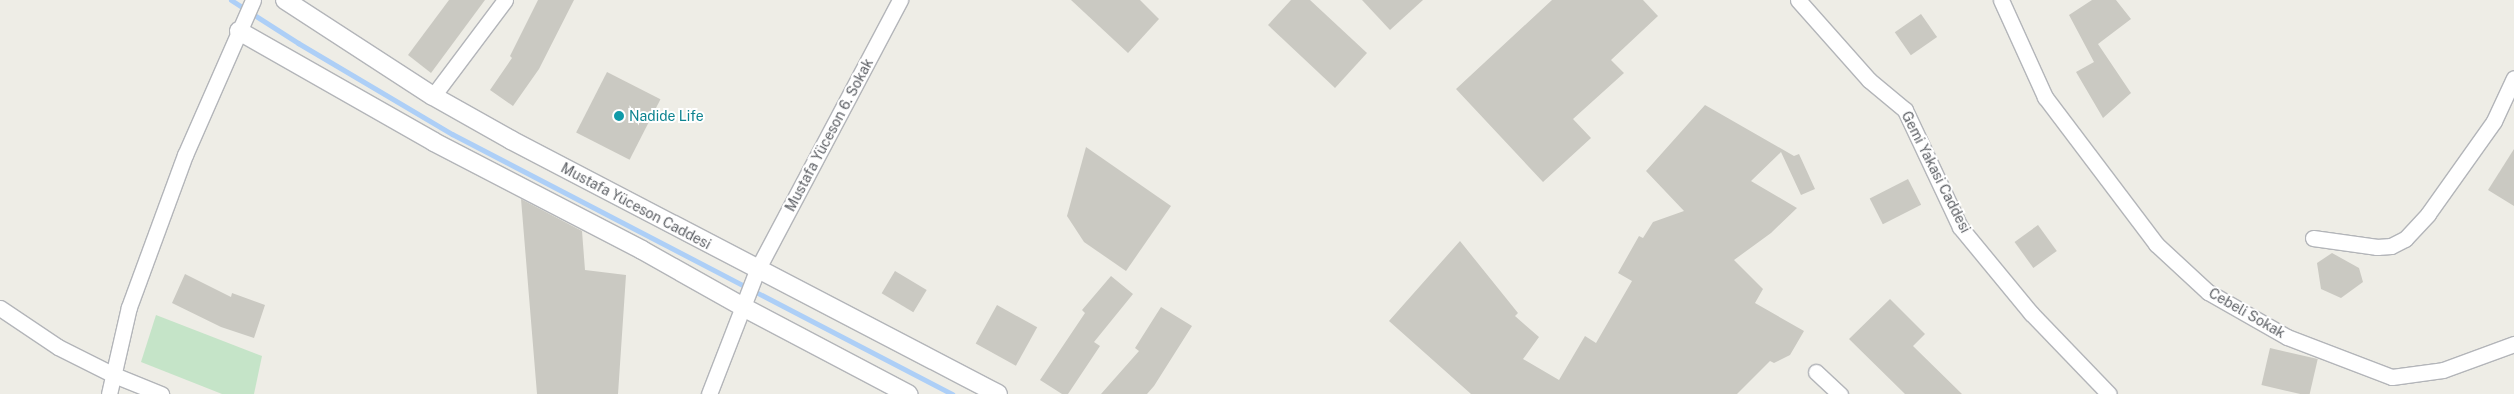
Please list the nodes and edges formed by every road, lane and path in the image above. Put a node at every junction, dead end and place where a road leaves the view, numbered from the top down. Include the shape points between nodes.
1 (253, 0) edge
2 (286, 0) edge
3 (505, 0) edge
4 (900, 0) edge
5 (1798, 0) edge
6 (2001, 0) edge
7 (242, 25) junction
8 (2514, 78) edge
9 (433, 96) junction
10 (2313, 238) dead end
11 (755, 274) junction
12 (745, 301) junction
13 (0, 308) edge
14 (2514, 344) edge
15 (1816, 372) dead end
16 (114, 375) junction
17 (109, 394) edge
18 (161, 394) edge
19 (709, 394) edge
20 (908, 394) edge
21 (998, 394) edge
22 (1840, 394) edge
23 (2109, 394) edge

1 - 7 street
2 - 9 street, Mustafa Yüceson Caddesi
3 - 9 street
4 - 11 street, Mustafa Yüceson 6. Sokak
5 - 23 street, Gemi Yakasi Caddesi via 1869,80 1905,110 1960,227 2031,313
6 - 14 street, Cebeli Sokak via 2045,97 2156,244 2208,292 2287,337 2392,377 2443,370
7 - 12 street via 434,142
7 - 16 street via 181,164 129,307
8 - 10 street via 2494,121 2428,214 2405,240 2377,248
9 - 11 street, Mustafa Yüceson Caddesi
11 - 12 street, Mustafa Yüceson 6. Sokak
11 - 21 street, Mustafa Yüceson Caddesi
12 - 19 street, Mustafa Yüceson 6. Sokak
12 - 20 street
13 - 16 street via 58,347
15 - 22 street
16 - 17 street
16 - 18 street

